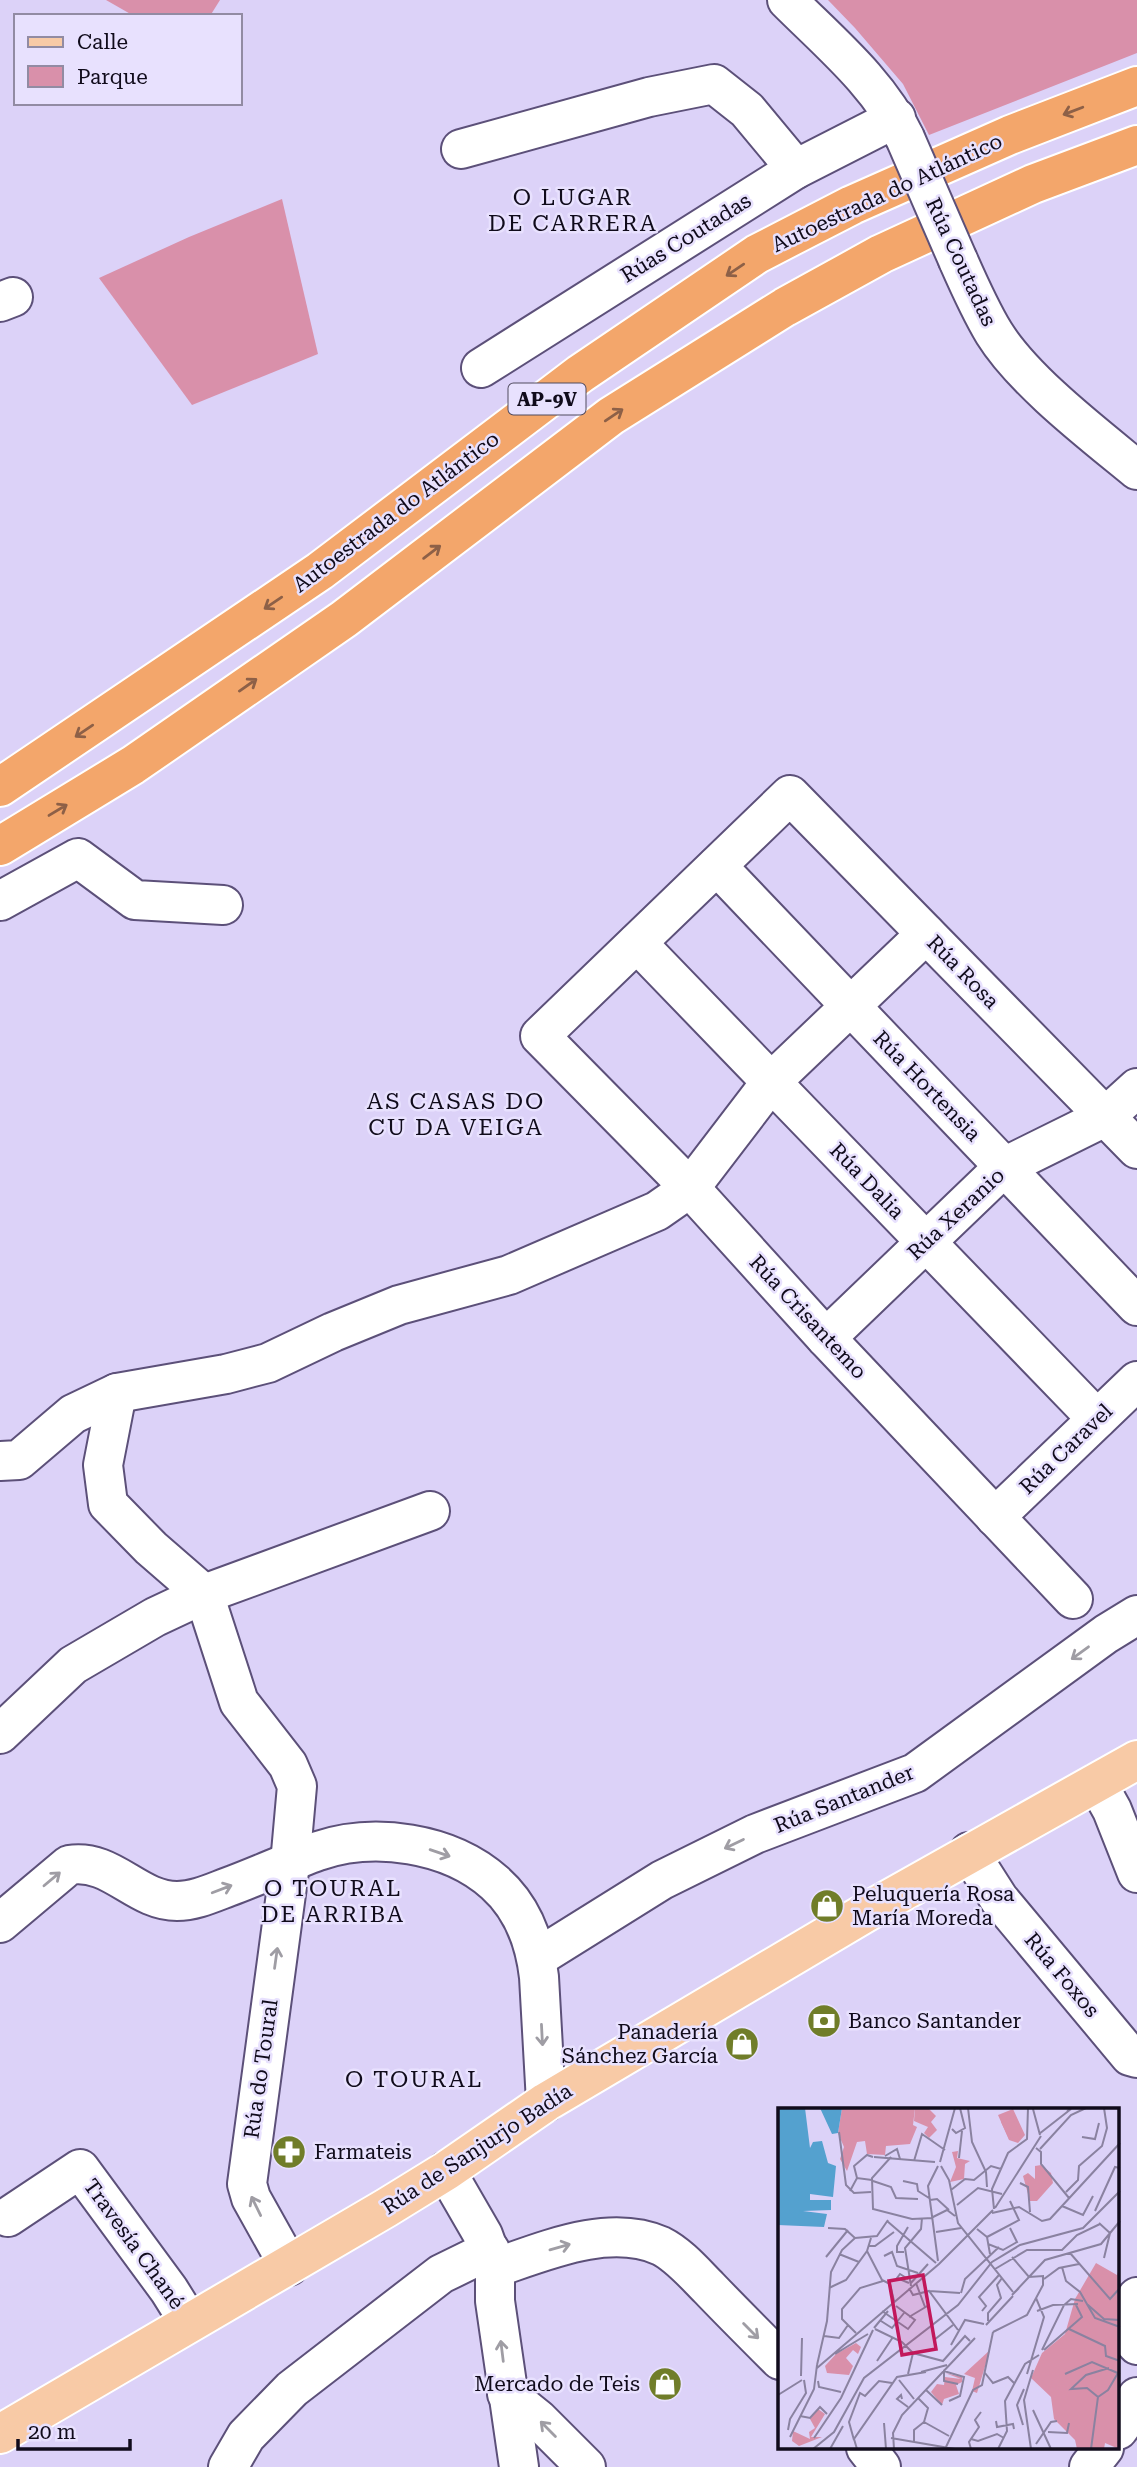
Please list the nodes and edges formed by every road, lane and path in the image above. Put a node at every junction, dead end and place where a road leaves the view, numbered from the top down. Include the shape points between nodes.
1 (787, 0) edge
2 (1137, 86) edge
3 (901, 128) junction
4 (1137, 145) edge
5 (461, 149) dead end
6 (796, 169) junction
7 (481, 368) dead end
8 (1137, 470) edge
9 (0, 788) edge
10 (0, 846) edge
11 (717, 866) junction
12 (0, 901) edge
13 (223, 905) dead end
14 (926, 934) junction
15 (637, 943) junction
16 (851, 1006) junction
17 (771, 1082) junction
18 (1137, 1088) edge
19 (1105, 1117) junction
20 (1137, 1149) edge
21 (1004, 1167) junction
22 (690, 1188) junction
23 (926, 1242) junction
24 (1137, 1306) edge
25 (825, 1338) junction
26 (1137, 1381) edge
27 (117, 1393) junction
28 (1097, 1419) junction
29 (0, 1461) edge
30 (430, 1511) dead end
31 (995, 1517) junction
32 (204, 1594) junction
33 (1073, 1600) dead end
34 (1137, 1615) edge
35 (0, 1734) edge
36 (1137, 1760) edge
37 (1097, 1783) junction
38 (969, 1852) junction
39 (290, 1864) junction
40 (1137, 1873) edge
41 (0, 1923) edge
42 (537, 1958) junction
43 (1137, 2058) edge
44 (547, 2102) junction
45 (446, 2171) junction
46 (8, 2217) dead end
47 (493, 2259) junction
48 (289, 2266) junction
49 (1137, 2297) edge
50 (189, 2322) junction
51 (1137, 2345) edge
52 (778, 2358) edge
53 (507, 2395) junction
54 (1137, 2397) edge
55 (1120, 2427) edge
56 (0, 2434) edge
57 (868, 2450) edge
58 (1102, 2450) edge
59 (228, 2467) edge
60 (519, 2467) edge
61 (586, 2467) edge
62 (881, 2467) edge
63 (1089, 2467) edge

1 - 3 street, Rúa Coutadas via 868,82
2 -> 9 highway, Autoestrada do Atlántico / AP-9V via 1010,135 852,205 757,254 580,374 320,571
3 - 6 street, Rúas Coutadas
3 - 8 street, Rúa Coutadas, bridge via 995,334 1032,378
10 -> 4 highway, AP-9V via 134,765 344,619 611,416 785,307 881,254 1033,184
5 - 6 street via 649,97 714,84 747,110
6 - 7 street, Rúas Coutadas
11 - 14 street, Rúa Rosa via 790,795
11 - 15 street
11 - 16 street, Rúa Hortensia
12 - 13 street via 78,858 135,900
14 - 16 street
14 - 19 street, Rúa Rosa
15 - 17 street, Rúa Dalia
15 - 22 street, Rúa Crisantemo via 540,1036
16 - 17 street
16 - 21 street, Rúa Hortensia
17 - 22 street
17 - 23 street, Rúa Dalia
18 - 19 street, Rúa Xeranio
19 - 20 street, Rúa Rosa
19 - 21 street, Rúa Xeranio
21 - 23 street, Rúa Xeranio
21 - 24 street, Rúa Hortensia
22 - 25 street, Rúa Crisantemo
22 - 27 street via 657,1211 558,1255 509,1275 399,1306 268,1363
23 - 25 street, Rúa Xeranio
23 - 28 street, Rúa Dalia
25 - 31 street, Rúa Crisantemo
26 - 28 street, Rúa Caravel
27 - 29 street via 73,1414 19,1460
27 - 32 street via 103,1465 108,1504
28 - 31 street, Rúa Caravel
30 - 32 street
31 - 33 street, Rúa Crisantemo
32 - 35 street via 155,1616 74,1665
32 - 39 street, Rúa do Toural via 239,1702 288,1765 297,1786
34 -> 42 street, Rúa Santander via 915,1773 744,1839 662,1880
36 - 37 main road, Rúa de Sanjurjo Badía
37 - 38 main road, Rúa de Sanjurjo Badía
37 - 40 street
38 - 43 street, Rúa Foxos via 999,1899 1130,2056
38 - 44 main road, Rúa de Sanjurjo Badía
41 -> 39 street via 69,1865 100,1867 156,1898 177,1901 199,1898
39 -> 42 street via 341,1845 373,1842 404,1843 441,1852 495,1883 517,1909
48 -> 39 street, Rúa do Toural via 247,2183
42 -> 44 street
44 - 45 main road, Rúa de Sanjurjo Badía
45 - 47 street
45 - 48 main road, Rúa de Sanjurjo Badía
46 - 50 street, Travesía Chané via 80,2169
47 -> 52 street via 609,2237 662,2247 685,2264
53 -> 47 street
47 - 59 street via 441,2274 292,2389 246,2436
48 - 50 main road, Rúa de Sanjurjo Badía
49 - 51 street via 1131,2338
50 - 56 main road, Rúa de Sanjurjo Badía
53 - 60 street
61 -> 53 street
54 - 55 street
57 - 62 street
58 - 63 street

